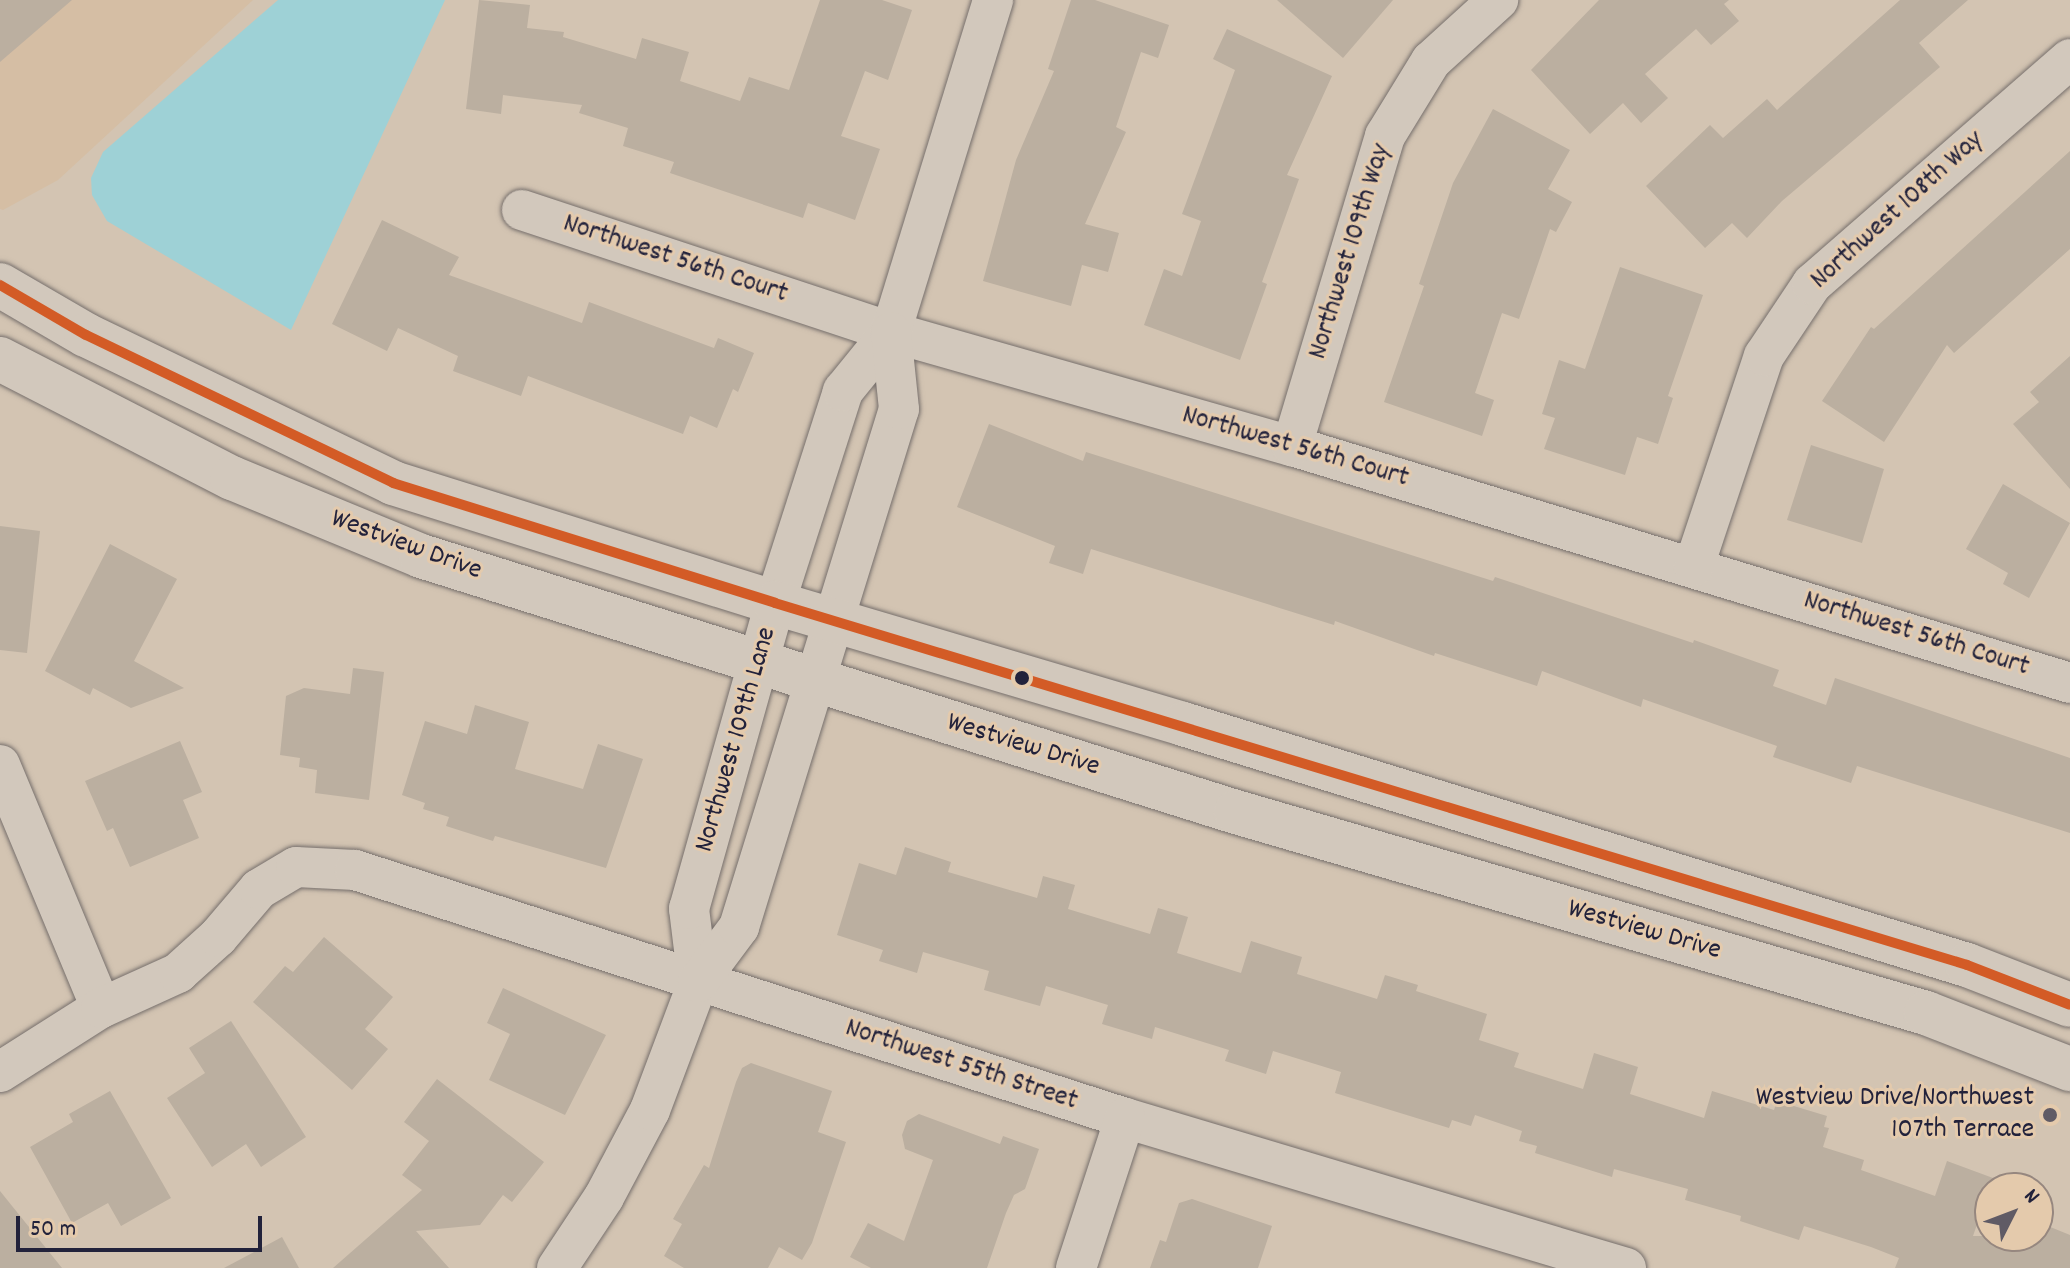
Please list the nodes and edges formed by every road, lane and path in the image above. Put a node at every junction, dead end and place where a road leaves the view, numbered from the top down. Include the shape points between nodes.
1 (993, 0) edge
2 (1498, 0) edge
3 (2070, 59) edge
4 (522, 210) dead end
5 (0, 285) edge
6 (891, 332) junction
7 (0, 359) edge
8 (1292, 446) junction
9 (1694, 566) junction
10 (775, 603) junction
11 (833, 620) junction
12 (758, 662) junction
13 (814, 682) junction
14 (2070, 683) edge
15 (0, 765) edge
16 (698, 982) junction
17 (2070, 1005) edge
18 (101, 1008) junction
19 (2070, 1069) edge
20 (0, 1072) edge
21 (1125, 1118) junction
22 (1555, 1259) edge
23 (557, 1268) edge
24 (1076, 1268) edge
25 (1626, 1268) edge

1 - 6 street, Northwest 109th Lane
2 - 8 street, Northwest 109th Way via 1431,61 1385,136
3 - 9 street, Northwest 108th Way via 1812,284 1764,356
4 - 6 street, Northwest 56th Court
5 - 10 street, Westview Drive via 86,335 393,483
6 - 8 street, Northwest 56th Court
6 - 10 street, Northwest 109th Lane via 843,391
6 - 11 street, Northwest 109th Lane via 899,409
7 - 12 street, Westview Drive via 232,478 406,550
8 - 9 street, Northwest 56th Court
9 - 14 street, Northwest 56th Court
10 - 11 street, Westview Drive
10 - 12 street, Northwest 109th Lane
11 - 13 street, Northwest 109th Lane
11 - 17 street, Westview Drive via 1967,965
12 - 13 street, Westview Drive
12 - 16 street, Northwest 109th Lane via 689,909
13 - 16 street, Northwest 109th Lane via 739,927
13 - 19 street, Westview Drive via 1236,812 1926,1013
15 - 18 street
16 - 18 street, Northwest 55th Street via 355,870 296,867 259,889 178,973
16 - 21 street, Northwest 55th Street
16 - 23 street, Northwest 109th Lane via 650,1110 604,1197
18 - 20 street
21 - 22 street, Northwest 55th Street
21 - 24 street
22 - 25 street, Northwest 55th Street

